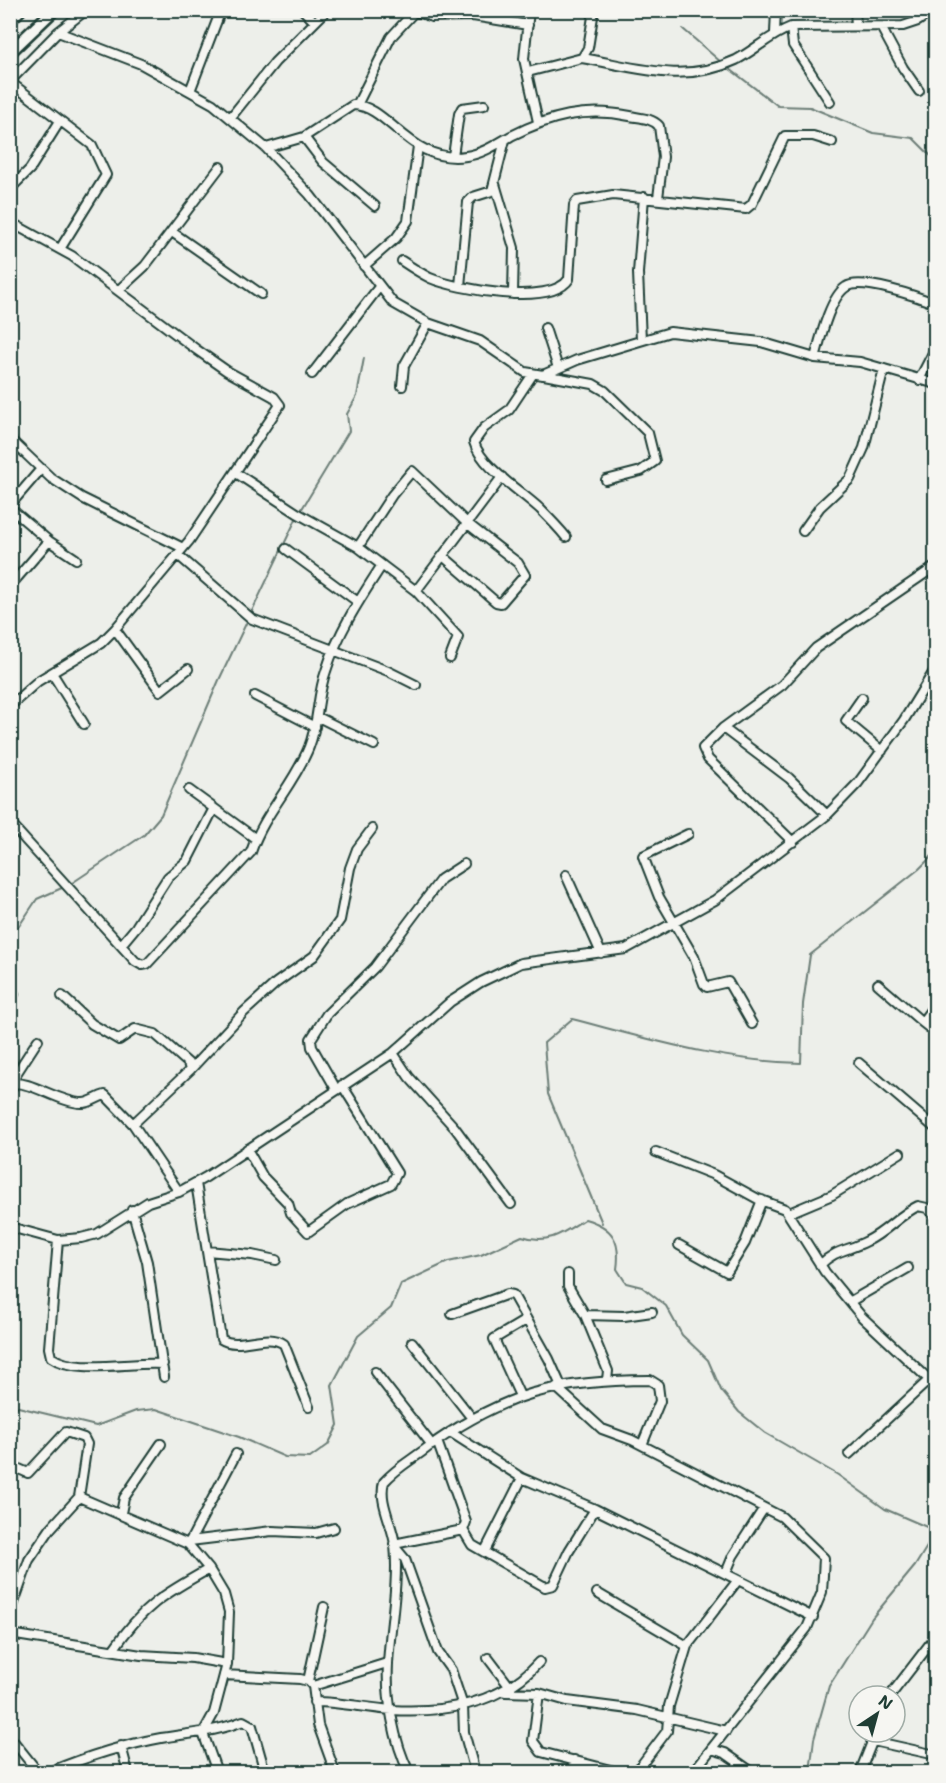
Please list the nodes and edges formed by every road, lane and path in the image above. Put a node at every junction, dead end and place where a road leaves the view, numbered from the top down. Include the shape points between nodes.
1 (20, 10) edge
2 (54, 10) edge
3 (86, 10) edge
4 (221, 10) edge
5 (303, 10) edge
6 (327, 10) edge
7 (529, 10) edge
8 (594, 10) edge
9 (776, 10) edge
10 (855, 10) edge
11 (934, 10) edge
12 (416, 11) edge
13 (10, 20) edge
14 (315, 22) junction
15 (528, 25) junction
16 (856, 26) junction
17 (791, 27) junction
18 (881, 27) junction
19 (58, 32) junction
20 (775, 33) junction
21 (10, 52) edge
22 (582, 58) junction
23 (528, 72) junction
24 (10, 82) edge
25 (190, 91) junction
26 (919, 91) dead end
27 (830, 102) dead end
28 (357, 105) junction
29 (484, 105) dead end
30 (231, 117) junction
31 (60, 121) junction
32 (538, 122) junction
33 (304, 137) junction
34 (505, 140) junction
35 (832, 142) dead end
36 (417, 146) junction
37 (266, 148) junction
38 (453, 156) junction
39 (220, 168) dead end
40 (495, 184) junction
41 (10, 189) edge
42 (644, 197) junction
43 (658, 198) junction
44 (375, 206) dead end
45 (10, 222) edge
46 (171, 232) junction
47 (60, 249) junction
48 (402, 261) dead end
49 (364, 266) junction
50 (460, 286) junction
51 (379, 287) junction
52 (120, 290) junction
53 (261, 294) dead end
54 (513, 294) junction
55 (936, 304) edge
56 (428, 323) junction
57 (545, 328) dead end
58 (641, 340) junction
59 (936, 346) edge
60 (815, 358) junction
61 (558, 368) junction
62 (884, 369) junction
63 (312, 374) dead end
64 (534, 374) junction
65 (543, 375) junction
66 (919, 380) junction
67 (936, 384) edge
68 (402, 386) dead end
69 (10, 439) edge
70 (41, 469) junction
71 (236, 473) junction
72 (502, 477) junction
73 (606, 480) dead end
74 (10, 507) edge
75 (468, 524) junction
76 (803, 531) dead end
77 (566, 537) dead end
78 (49, 541) junction
79 (358, 547) junction
80 (286, 549) dead end
81 (181, 551) junction
82 (443, 556) junction
83 (76, 559) dead end
84 (382, 565) junction
85 (936, 566) edge
86 (10, 586) edge
87 (416, 591) junction
88 (358, 602) junction
89 (115, 629) junction
90 (334, 650) junction
91 (450, 658) dead end
92 (936, 668) edge
93 (188, 669) dead end
94 (52, 673) junction
95 (416, 685) dead end
96 (255, 696) dead end
97 (862, 698) dead end
98 (10, 706) edge
99 (318, 717) junction
100 (84, 724) dead end
101 (315, 727) junction
102 (723, 728) junction
103 (374, 745) dead end
104 (882, 751) junction
105 (189, 790) dead end
106 (214, 808) junction
107 (827, 815) junction
108 (10, 823) edge
109 (372, 829) dead end
110 (688, 834) dead end
111 (255, 839) junction
112 (793, 842) junction
113 (464, 864) dead end
114 (566, 875) dead end
115 (674, 922) junction
116 (121, 945) junction
117 (601, 953) junction
118 (878, 984) dead end
119 (62, 996) dead end
120 (936, 1003) edge
121 (922, 1022) junction
122 (752, 1024) dead end
123 (936, 1033) edge
124 (38, 1040) dead end
125 (393, 1053) junction
126 (859, 1063) dead end
127 (190, 1070) junction
128 (339, 1087) junction
129 (12, 1088) edge
130 (133, 1124) junction
131 (936, 1129) edge
132 (247, 1149) junction
133 (656, 1152) dead end
134 (900, 1153) dead end
135 (196, 1184) junction
136 (179, 1192) junction
137 (762, 1200) junction
138 (511, 1204) dead end
139 (132, 1210) junction
140 (789, 1213) junction
141 (936, 1217) edge
142 (10, 1227) edge
143 (58, 1239) junction
144 (679, 1245) dead end
145 (207, 1251) junction
146 (276, 1260) dead end
147 (820, 1264) junction
148 (908, 1268) dead end
149 (568, 1274) dead end
150 (851, 1301) junction
151 (652, 1312) dead end
152 (452, 1314) dead end
153 (585, 1315) junction
154 (526, 1320) junction
155 (412, 1342) dead end
156 (163, 1364) junction
157 (375, 1372) dead end
158 (164, 1377) dead end
159 (607, 1380) junction
160 (929, 1380) junction
161 (936, 1386) edge
162 (558, 1387) junction
163 (520, 1396) junction
164 (309, 1407) dead end
165 (471, 1417) junction
166 (450, 1432) junction
167 (434, 1443) junction
168 (161, 1444) dead end
169 (642, 1445) junction
170 (236, 1454) dead end
171 (849, 1454) dead end
172 (10, 1465) edge
173 (522, 1478) junction
174 (79, 1497) junction
175 (764, 1508) junction
176 (595, 1509) junction
177 (121, 1513) junction
178 (334, 1528) dead end
179 (463, 1530) junction
180 (189, 1543) junction
181 (395, 1545) junction
182 (485, 1551) junction
183 (209, 1569) junction
184 (726, 1574) junction
185 (738, 1580) junction
186 (597, 1593) dead end
187 (324, 1606) dead end
188 (10, 1614) edge
189 (813, 1617) junction
190 (10, 1634) edge
191 (936, 1636) edge
192 (687, 1646) junction
193 (113, 1650) junction
194 (488, 1658) dead end
195 (538, 1662) dead end
196 (387, 1663) junction
197 (227, 1664) junction
198 (224, 1675) junction
199 (310, 1683) junction
200 (899, 1684) edge
201 (507, 1690) junction
202 (538, 1693) junction
203 (314, 1702) junction
204 (463, 1706) junction
205 (391, 1710) junction
206 (668, 1719) junction
207 (726, 1731) junction
208 (203, 1733) junction
209 (10, 1737) edge
210 (872, 1744) edge
211 (886, 1744) edge
212 (121, 1746) junction
213 (711, 1749) junction
214 (936, 1755) edge
215 (574, 1760) junction
216 (38, 1773) edge
217 (49, 1773) edge
218 (128, 1773) edge
219 (217, 1773) edge
220 (265, 1773) edge
221 (335, 1773) edge
222 (409, 1773) edge
223 (475, 1773) edge
224 (572, 1773) edge
225 (618, 1773) edge
226 (636, 1773) edge
227 (693, 1773) edge
228 (752, 1773) edge
229 (860, 1773) edge

1 - 13 highway
2 - 21 highway
3 - 19 street
4 - 25 street
5 - 14 street
6 - 14 street
7 - 15 street
8 - 22 street via 588,48
9 - 20 street
10 - 16 street
11 - 18 street via 903,26
12 - 15 street via 432,17 473,16
12 - 28 street via 391,37
14 - 30 street via 266,72
15 - 23 street via 524,59
16 - 17 street
16 - 18 street
17 - 20 street
17 - 27 street via 793,45
18 - 26 street
19 - 24 street
19 - 25 street via 141,64
20 - 22 street via 738,58 695,73 649,72
22 - 23 street
23 - 32 street
24 - 31 street
25 - 30 street
28 - 33 street
28 - 36 street via 368,108
29 - 38 street via 462,108
30 - 37 street
31 - 41 street via 30,169
31 - 47 street via 92,145 106,175
32 - 34 street
32 - 43 street via 579,112 618,114 656,123 661,131 663,157
33 - 37 street
33 - 44 street via 324,162
34 - 38 street via 478,153
34 - 40 street
35 - 43 street via 813,136 782,139 750,208
36 - 38 street via 438,155
36 - 49 street via 408,221 396,238
37 - 49 street via 309,195
39 - 46 street
40 - 50 street via 492,191 468,202
40 - 54 street via 514,248
42 - 43 street
42 - 54 street via 613,195 577,201 566,283 534,293
42 - 58 street via 638,273
45 - 47 street
46 - 52 street via 146,266
46 - 53 street
47 - 52 street
48 - 50 street via 432,278
49 - 51 street
50 - 54 street
51 - 56 street via 393,303
51 - 63 street
52 - 71 street via 220,366 279,402 278,411
55 - 60 street via 885,288 851,284 831,309
56 - 64 street via 480,341 516,367
56 - 68 street via 404,366
57 - 61 street
58 - 60 street via 670,332 685,333 761,342
58 - 61 street
59 - 66 street
60 - 62 street via 860,362
61 - 65 street
62 - 66 street
62 - 76 street via 864,448 850,479 820,507
64 - 65 street
64 - 72 street via 508,410 484,428 474,442
65 - 73 street via 593,384 648,433 655,461 641,471
66 - 67 street
69 - 70 street
70 - 74 street
70 - 81 street via 82,498
71 - 79 street via 291,510
71 - 81 street
72 - 75 street
72 - 77 street
74 - 78 street
75 - 79 street via 412,471
75 - 82 street
75 - 82 street via 518,563 525,575 522,581 507,599 495,602
78 - 83 street
78 - 86 street
79 - 84 street
80 - 88 street
81 - 89 street
81 - 90 street via 252,619
82 - 87 street
84 - 87 street
84 - 88 street
85 - 102 street via 816,648 782,685
87 - 91 street via 458,637
88 - 90 street
89 - 93 street via 160,691
89 - 94 street via 101,643
90 - 95 street
90 - 99 street via 323,680
92 - 104 street
94 - 98 street
94 - 100 street
96 - 101 street
97 - 104 street via 846,721
99 - 101 street
99 - 103 street
101 - 111 street via 293,778
102 - 107 street via 789,778
102 - 112 street via 703,748 704,753
104 - 107 street
105 - 106 street
106 - 111 street
106 - 116 street via 187,861 168,877
107 - 112 street
108 - 116 street
109 - 127 street via 357,849 350,868 340,920 314,956 244,1012
110 - 115 street via 643,856
111 - 116 street via 247,858 153,960 142,965
112 - 115 street via 715,900
113 - 128 street via 441,879 375,967 327,1014 311,1039 312,1047
114 - 117 street
115 - 117 street via 635,945
115 - 122 street via 704,984 707,987 728,982
117 - 125 street via 508,967 450,1002
118 - 121 street
119 - 127 street via 93,1024 119,1040 135,1029 155,1034 188,1063
120 - 121 street
121 - 123 street
124 - 129 street via 16,1074
125 - 128 street
125 - 138 street
126 - 131 street
127 - 130 street
128 - 132 street
128 - 132 street via 397,1173 391,1184 347,1204 308,1232 263,1177
129 - 130 street via 23,1083 74,1103 90,1102 105,1095
130 - 136 street
132 - 135 street
133 - 137 street
134 - 140 street via 832,1195
135 - 136 street
135 - 145 street
136 - 139 street
137 - 140 street
137 - 144 street via 745,1243 727,1272
139 - 143 street via 97,1233
139 - 156 street via 149,1268
140 - 147 street
141 - 147 street via 918,1206 901,1214 873,1238 835,1252
142 - 143 street
143 - 156 street via 51,1357 58,1362 94,1366
145 - 146 street
145 - 164 street via 221,1339 275,1339 284,1344
147 - 150 street
148 - 150 street
149 - 153 street via 568,1286
150 - 160 street via 862,1317
151 - 153 street
152 - 154 street via 508,1294 516,1298
153 - 159 street via 608,1371
154 - 162 street via 549,1359
154 - 163 street via 494,1339
155 - 165 street
156 - 158 street
157 - 167 street
159 - 162 street
159 - 169 street via 650,1380 658,1384 660,1401
160 - 161 street
160 - 171 street
162 - 163 street
162 - 169 street via 597,1426
163 - 165 street
165 - 166 street
166 - 167 street
166 - 173 street
167 - 179 street via 466,1522
167 - 181 street via 384,1482 382,1493
168 - 177 street via 124,1498
169 - 175 street
170 - 180 street
172 - 174 street via 28,1473 62,1434 79,1436 87,1444
173 - 176 street
173 - 182 street
174 - 177 street
174 - 188 street via 29,1560
175 - 184 street
175 - 189 street via 782,1517 824,1558 822,1592
176 - 182 street via 550,1588
176 - 184 street
177 - 180 street
178 - 180 street via 316,1533 272,1531
179 - 181 street
179 - 182 street via 472,1545
180 - 183 street
181 - 196 street via 392,1634
181 - 204 street via 405,1559 438,1652 451,1670
183 - 193 street via 157,1599 129,1626
183 - 197 street via 224,1594 229,1612
184 - 185 street
185 - 189 street
185 - 192 street
186 - 192 street
187 - 199 street
189 - 207 street via 793,1649
190 - 193 street
191 - 200 street
192 - 206 street
193 - 197 street
194 - 201 street
195 - 201 street
196 - 199 street
196 - 205 street
197 - 198 street
198 - 199 street
198 - 208 street via 214,1713
199 - 203 street
201 - 202 street
201 - 204 street
202 - 206 street
202 - 215 street via 535,1747
203 - 205 street
203 - 221 street
204 - 205 street
204 - 223 street via 464,1732
205 - 222 street
206 - 207 street
206 - 226 street via 667,1731
207 - 213 street
208 - 212 street
208 - 219 street
208 - 220 street via 248,1722
209 - 216 street
210 - 229 street
211 - 214 street
212 - 217 street
212 - 218 street
213 - 227 street
213 - 228 street via 725,1753
215 - 224 street
215 - 225 street

